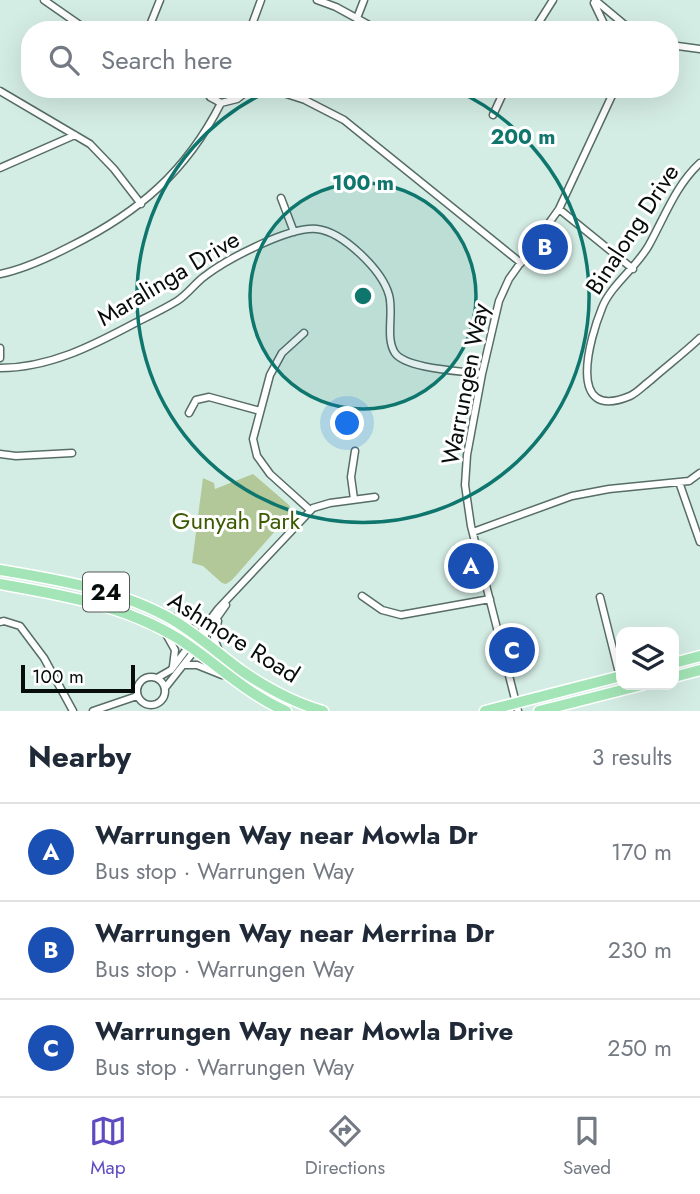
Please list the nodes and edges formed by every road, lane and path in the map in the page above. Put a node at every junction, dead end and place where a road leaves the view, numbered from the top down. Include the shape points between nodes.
1 (44, 0) edge
2 (160, 0) edge
3 (261, 0) edge
4 (317, 0) edge
5 (364, 0) edge
6 (553, 0) edge
7 (594, 0) edge
8 (54, 4) edge
9 (357, 19) junction
10 (76, 21) edge
11 (152, 21) edge
12 (253, 21) edge
13 (361, 21) edge
14 (540, 21) edge
15 (603, 21) edge
16 (620, 21) edge
17 (679, 46) edge
18 (700, 49) edge
19 (0, 91) edge
20 (212, 98) edge
21 (238, 98) edge
22 (299, 98) edge
23 (501, 98) edge
24 (611, 98) edge
25 (221, 103) junction
26 (493, 115) dead end
27 (75, 135) junction
28 (700, 163) edge
29 (0, 168) edge
30 (281, 198) dead end
31 (141, 204) junction
32 (559, 209) junction
33 (294, 232) junction
34 (521, 264) junction
35 (634, 269) junction
36 (0, 274) edge
37 (304, 333) dead end
38 (700, 338) edge
39 (0, 348) edge
40 (0, 358) edge
41 (0, 368) edge
42 (482, 374) junction
43 (260, 411) junction
44 (189, 413) dead end
45 (355, 452) dead end
46 (72, 453) dead end
47 (0, 454) edge
48 (700, 473) edge
49 (679, 482) junction
50 (375, 497) dead end
51 (354, 499) junction
52 (310, 510) junction
53 (472, 532) junction
54 (700, 542) edge
55 (0, 570) edge
56 (0, 584) edge
57 (362, 596) dead end
58 (600, 597) dead end
59 (230, 598) junction
60 (490, 599) junction
61 (223, 610) junction
62 (160, 613) junction
63 (0, 622) edge
64 (208, 622) junction
65 (164, 631) junction
66 (200, 638) junction
67 (192, 648) junction
68 (220, 653) junction
69 (700, 656) edge
70 (616, 657) edge
71 (679, 662) edge
72 (184, 665) junction
73 (172, 668) junction
74 (700, 670) edge
75 (679, 676) edge
76 (616, 677) edge
77 (157, 678) junction
78 (230, 678) junction
79 (165, 688) junction
80 (622, 690) edge
81 (137, 696) junction
82 (157, 704) junction
83 (517, 707) edge
84 (73, 711) edge
85 (93, 711) edge
86 (162, 711) edge
87 (286, 711) edge
88 (323, 711) edge
89 (485, 711) edge
90 (538, 711) edge

1 - 8 street
2 - 11 street
3 - 12 street
4 - 9 street
5 - 9 street
6 - 14 street
7 - 15 street
7 - 16 street
8 - 10 street
9 - 13 street
17 - 18 street
19 - 27 street
20 - 25 street
21 - 25 street
22 - 34 street via 344,120
23 - 26 street
24 - 32 street, Warrungen Way
25 - 31 street via 187,159
27 - 29 street
27 - 31 street via 103,155
28 - 35 street, Binalong Drive via 675,195
30 - 33 street
31 - 36 street via 42,261
32 - 34 street, Warrungen Way
32 - 35 street
33 - 41 street, Maralinga Drive via 228,259 178,300 87,349 25,368
33 - 42 street, Maralinga Drive via 317,229 336,235 379,275 389,294 396,354 409,363
34 - 42 street, Warrungen Way via 499,302
35 - 38 street, Binalong Drive via 608,296 592,342 586,375 588,387 598,398 611,401 631,396
37 - 43 street via 282,353
39 - 40 street
42 - 53 street, Warrungen Way via 465,485
43 - 44 street via 209,397 196,400
43 - 52 street via 253,439 257,456
45 - 51 street
46 - 47 street
48 - 49 street
49 - 53 street via 572,496
49 - 54 street
50 - 51 street
51 - 52 street
52 - 59 street
53 - 60 street, Warrungen Way
55 - 62 main road, Ashmore Road / 24 via 92,587
56 - 65 main road, Ashmore Road / 24 via 91,601
57 - 60 street via 382,610 401,615
58 - 70 street
59 - 61 street
59 - 64 street
60 - 83 street, Warrungen Way
61 - 66 street
61 - 68 street via 214,635
62 - 64 street
62 - 66 main road, Ashmore Road / 24
63 - 84 street via 20,626
64 - 66 street
65 - 67 main road, Ashmore Road / 24
65 - 73 street via 174,648
66 - 67 main road
66 - 68 main road, Ashmore Road / 24
67 - 72 street
67 - 73 street
67 - 78 main road, Ashmore Road / 24
68 - 88 main road, Ashmore Road / 24 via 270,688
69 - 71 main road
72 - 78 street
72 - 79 street
73 - 77 street
74 - 75 main road
76 - 83 main road
77 - 79 street
77 - 81 street via 140,681
78 - 87 main road, Ashmore Road / 24
79 - 82 street
80 - 90 main road
81 - 82 street via 145,704
81 - 85 street
82 - 86 street
83 - 89 main road

